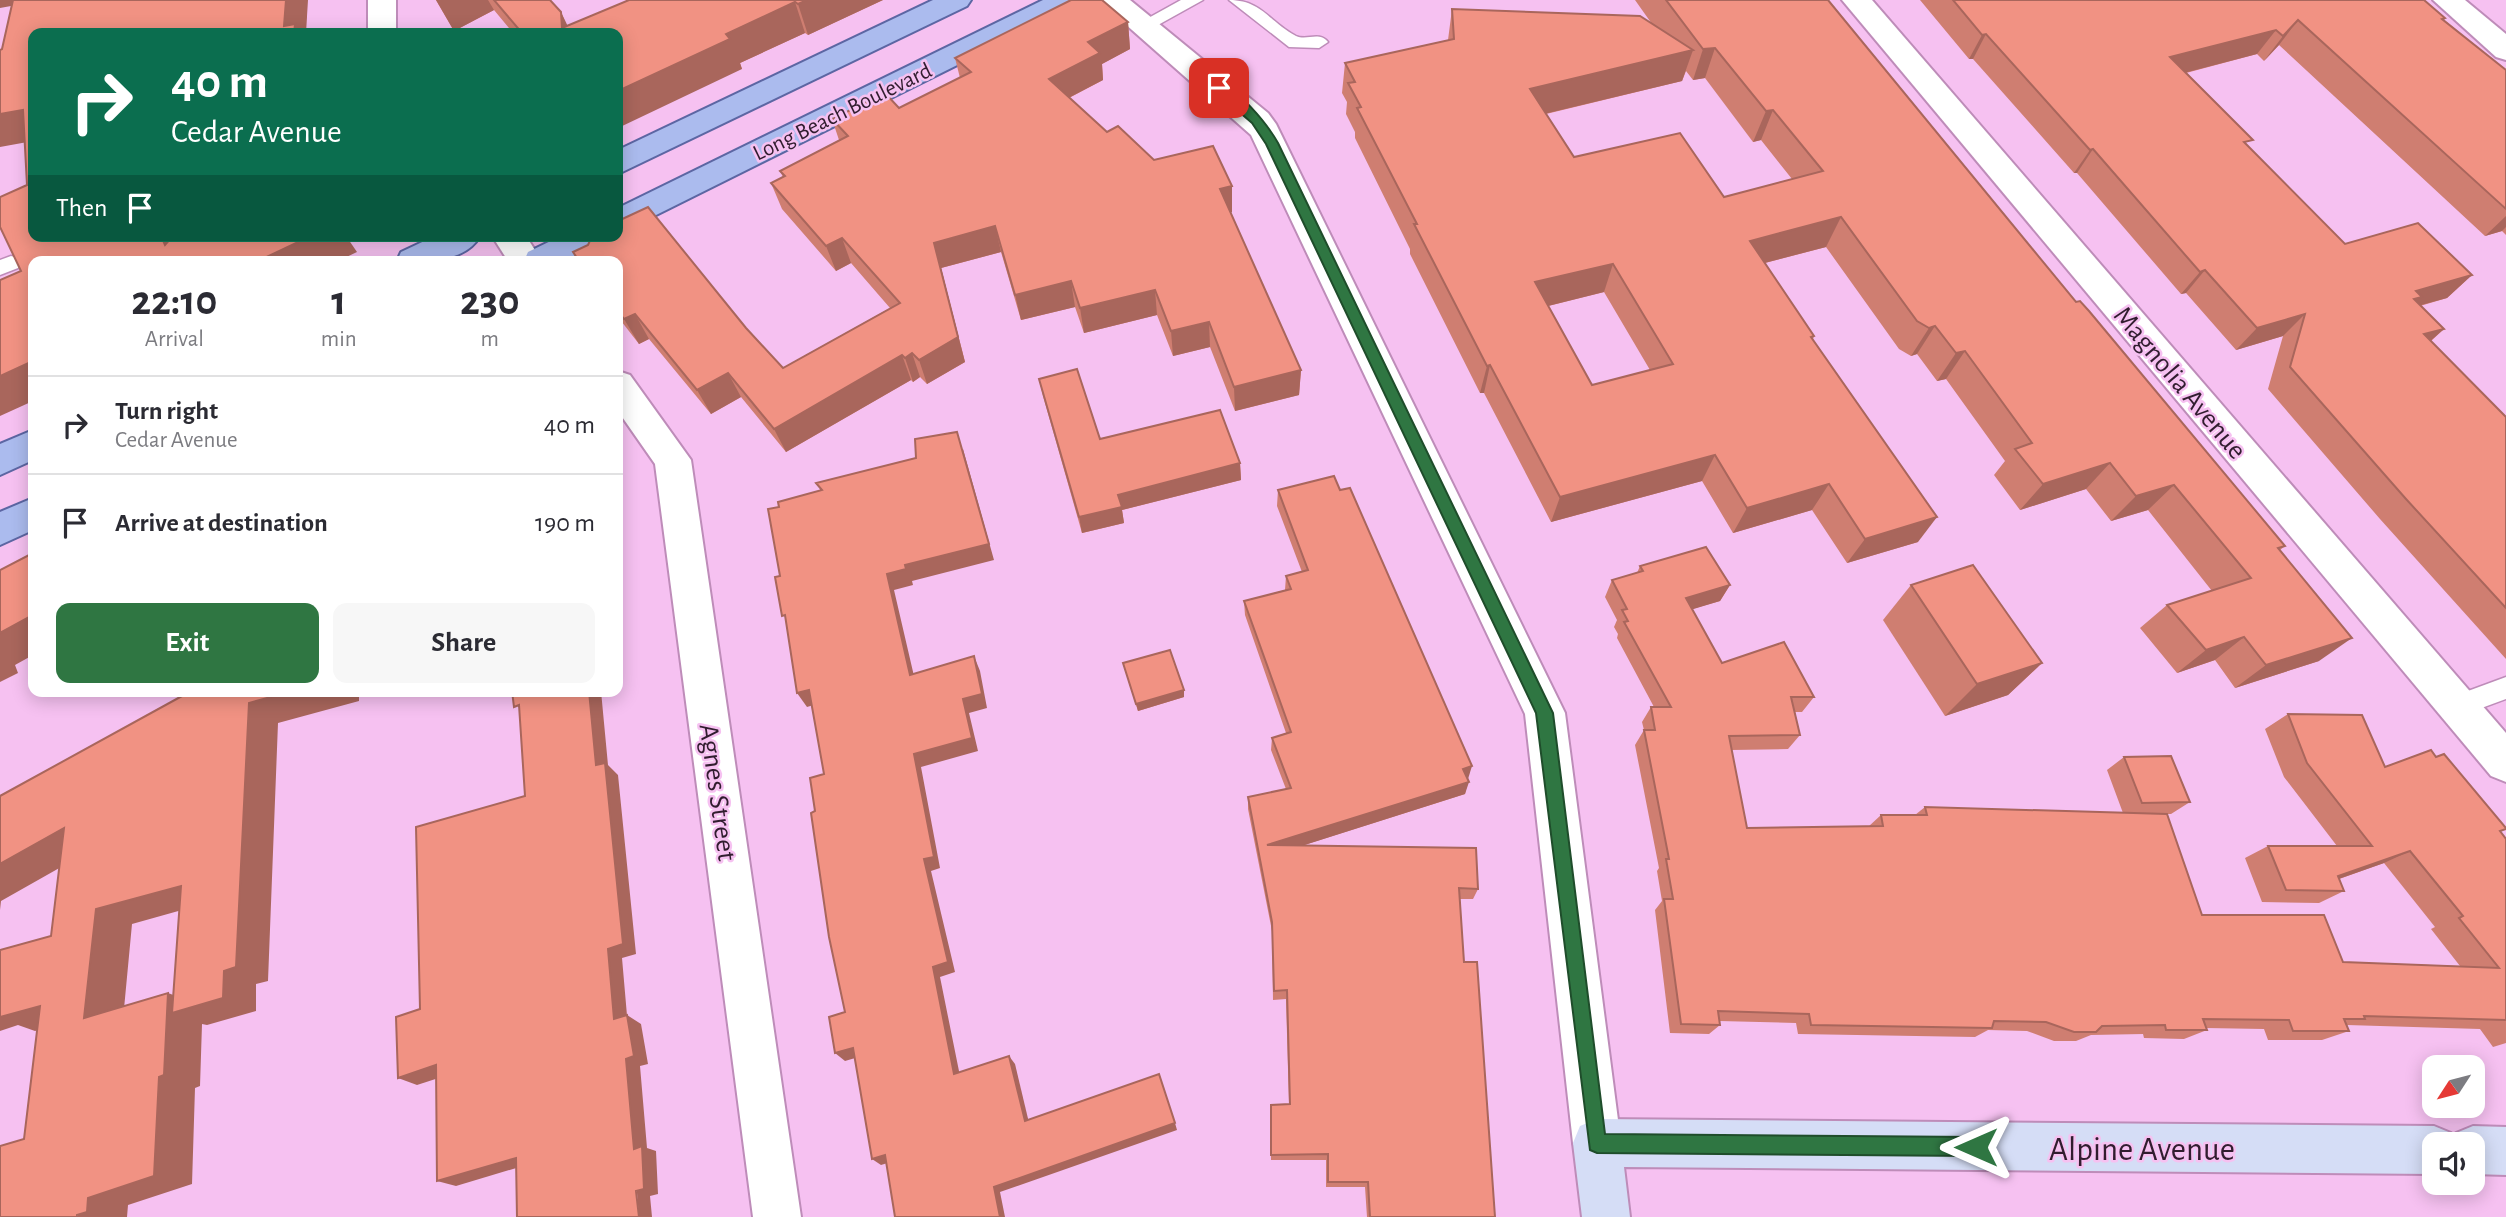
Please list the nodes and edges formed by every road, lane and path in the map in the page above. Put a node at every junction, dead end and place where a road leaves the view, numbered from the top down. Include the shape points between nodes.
1 (382, 0) edge
2 (957, 0) edge
3 (1066, 0) edge
4 (1112, 0) edge
5 (1195, 0) edge
6 (1237, 0) edge
7 (1856, 0) edge
8 (2446, 0) edge
9 (1143, 26) junction
10 (382, 28) edge
11 (1319, 42) dead end
12 (2506, 50) edge
13 (623, 161) edge
14 (623, 220) edge
15 (452, 242) edge
16 (578, 242) edge
17 (423, 256) edge
18 (550, 256) edge
19 (623, 391) edge
20 (28, 446) edge
21 (0, 460) edge
22 (28, 515) edge
23 (0, 529) edge
24 (2506, 688) edge
25 (2457, 706) junction
26 (2506, 763) edge
27 (1597, 1143) junction
28 (2422, 1150) edge
29 (2485, 1150) edge
30 (2506, 1151) edge
31 (777, 1217) edge
32 (1605, 1217) edge

1 - 10 street
2 - 13 main road, Long Beach Boulevard
3 - 14 main road, Long Beach Boulevard
4 - 9 street
5 - 9 lane
6 - 11 lane via 1294,43
7 - 25 street, Magnolia Avenue
8 - 12 street
9 - 27 street via 1265,131 1545,713
15 - 17 main road
16 - 18 main road
19 - 31 street, Agnes Street via 673,460
20 - 21 main road
22 - 23 main road
24 - 25 lane
25 - 26 street, Magnolia Avenue
27 - 28 street, Alpine Avenue
27 - 32 street
29 - 30 street

